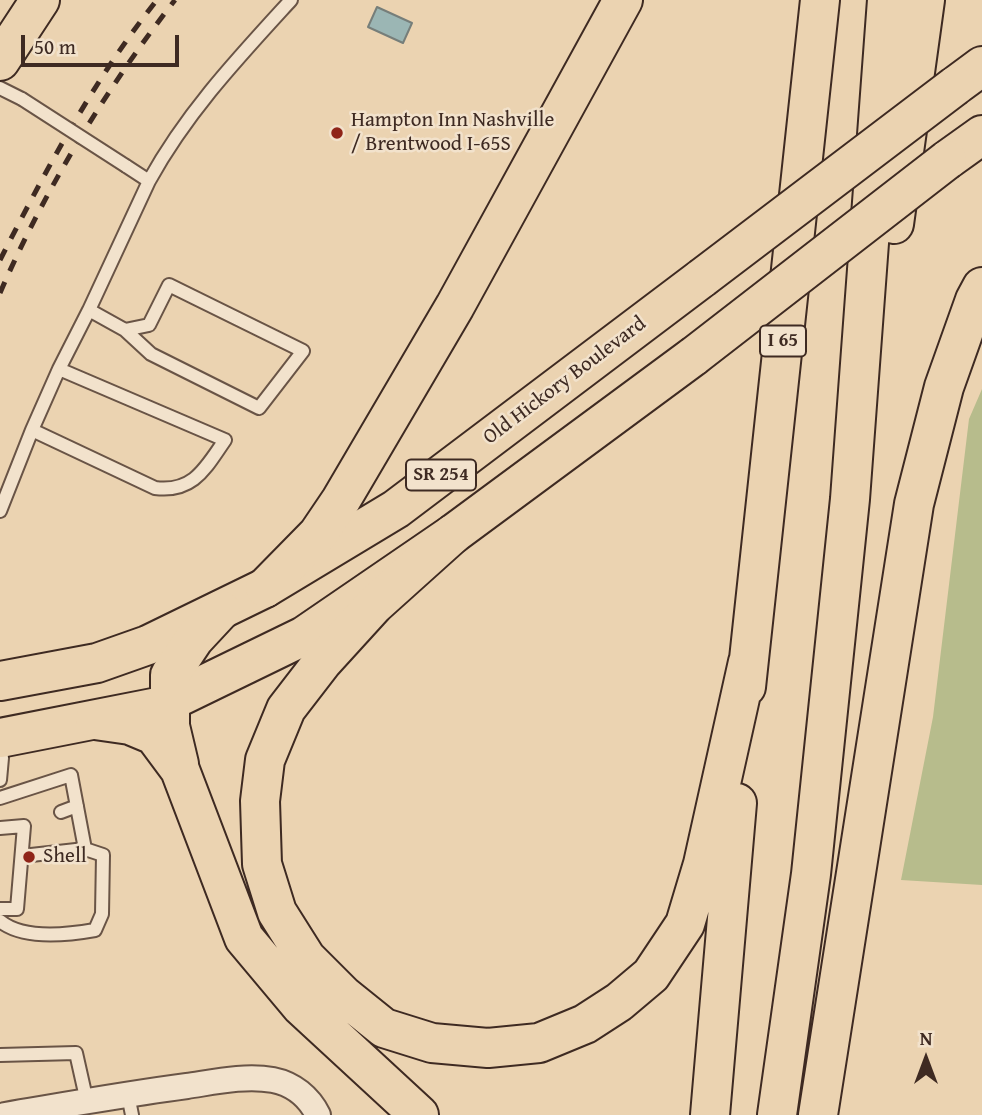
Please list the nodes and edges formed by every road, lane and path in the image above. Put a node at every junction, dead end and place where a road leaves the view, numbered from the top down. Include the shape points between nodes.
1 (40, 0) edge
2 (291, 0) edge
3 (624, 0) edge
4 (820, 0) edge
5 (887, 0) edge
6 (925, 0) edge
7 (0, 61) edge
8 (968, 76) edge
9 (0, 88) edge
10 (982, 135) edge
11 (149, 181) junction
12 (982, 286) edge
13 (89, 310) junction
14 (125, 330) junction
15 (59, 369) junction
16 (32, 430) junction
17 (850, 499) junction
18 (0, 511) edge
19 (453, 534) junction
20 (265, 588) junction
21 (220, 610) junction
22 (748, 662) junction
23 (0, 681) edge
24 (170, 701) junction
25 (95, 720) junction
26 (0, 738) edge
27 (0, 746) edge
28 (180, 769) junction
29 (0, 780) edge
30 (0, 798) edge
31 (77, 806) junction
32 (61, 812) dead end
33 (0, 828) edge
34 (85, 849) junction
35 (22, 856) junction
36 (0, 909) edge
37 (0, 921) edge
38 (0, 1055) edge
39 (87, 1102) junction
40 (130, 1105) edge
41 (5, 1115) edge
42 (318, 1115) edge
43 (419, 1115) edge
44 (710, 1115) edge
45 (777, 1115) edge
46 (818, 1115) edge

1 - 7 main road
2 - 11 lane via 211,88
3 - 20 main road via 455,306 352,480 318,534
4 - 22 main road, I 65
5 - 17 main road
6 - 17 main road
8 - 20 main road, Old Hickory Boulevard / SR 254, bridge via 396,509
9 - 11 lane, bridge
10 - 19 main road, SR 254, bridge
11 - 13 lane
12 - 46 main road via 944,387 914,504
13 - 14 lane
13 - 15 lane
14 - 14 lane via 151,354 259,408 303,351 169,285 149,325
15 - 16 lane
15 - 16 lane via 225,440 199,477 163,489
16 - 18 lane
17 - 45 main road via 811,874
19 - 22 main road via 374,605 323,661 286,709 265,760 260,801 262,864 277,912 306,958 384,1028 432,1043 488,1048 539,1043 585,1024 651,975 685,924
19 - 24 main road, SR 254 via 304,636
20 - 21 main road, Old Hickory Boulevard / SR 254
21 - 23 main road, Old Hickory Boulevard / SR 254 via 148,645 97,663
21 - 24 main road via 170,675
22 - 44 main road, I 65
24 - 25 main road, SR 254
24 - 28 main road via 170,726
25 - 26 main road, SR 254
25 - 28 main road via 130,725 154,735
27 - 29 lane
28 - 43 main road via 244,938 301,1006
30 - 31 lane via 71,775
31 - 32 lane
31 - 34 lane
33 - 35 lane via 29,824
34 - 35 lane
34 - 37 lane via 103,855 102,914 95,930 61,936 10,929
35 - 36 lane via 17,909
38 - 39 lane via 76,1054
39 - 40 street
39 - 41 street
40 - 42 street via 247,1079 274,1080 301,1093

